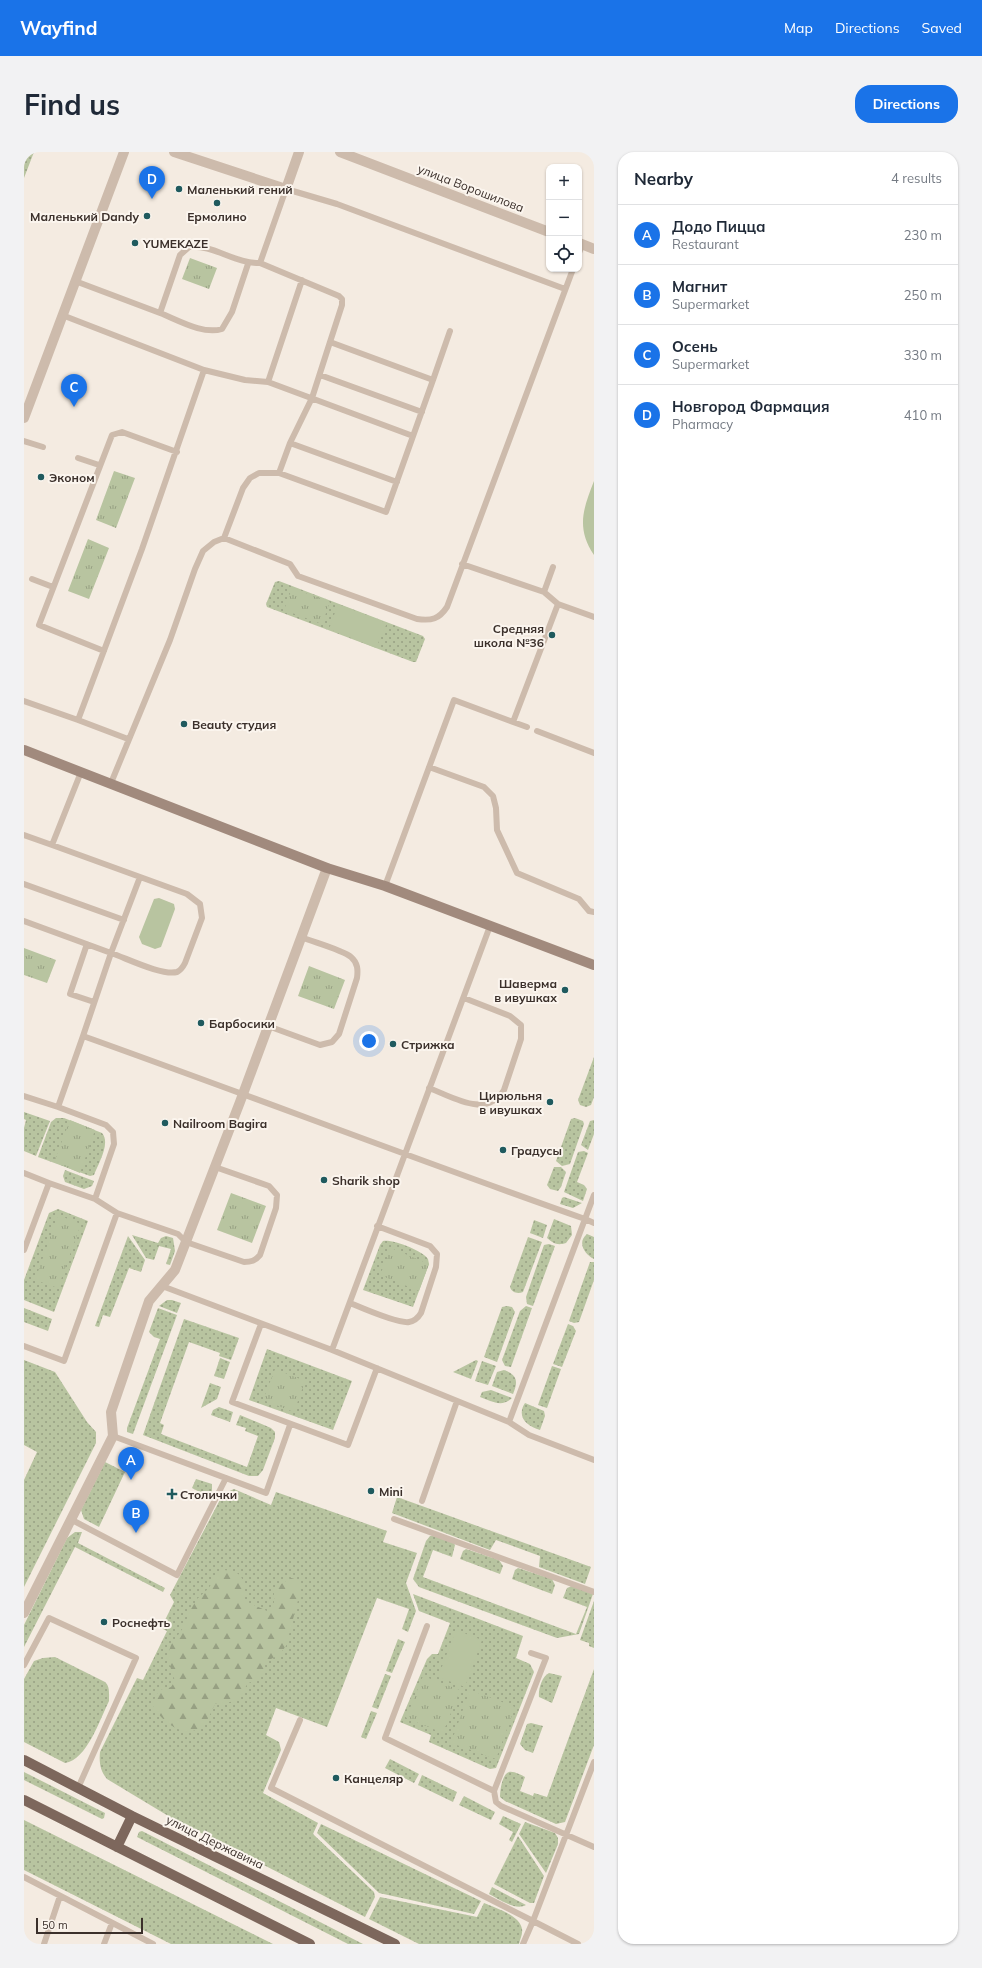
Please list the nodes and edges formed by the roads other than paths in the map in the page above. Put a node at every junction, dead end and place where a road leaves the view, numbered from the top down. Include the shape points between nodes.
1 (124, 152) edge
2 (174, 152) edge
3 (300, 152) edge
4 (340, 152) edge
5 (350, 154) edge
6 (286, 189) junction
7 (546, 231) edge
8 (582, 247) edge
9 (594, 249) edge
10 (260, 263) junction
11 (248, 264) junction
12 (572, 272) edge
13 (302, 280) junction
14 (75, 281) junction
15 (564, 289) junction
16 (160, 313) junction
17 (62, 316) junction
18 (450, 331) dead end
19 (330, 342) junction
20 (204, 370) junction
21 (320, 374) junction
22 (433, 380) junction
23 (268, 382) junction
24 (312, 398) junction
25 (422, 412) junction
26 (24, 418) edge
27 (413, 436) junction
28 (24, 441) edge
29 (290, 443) junction
30 (43, 447) dead end
31 (177, 452) junction
32 (78, 458) dead end
33 (99, 465) junction
34 (279, 473) junction
35 (397, 482) junction
36 (224, 538) junction
37 (462, 564) junction
38 (553, 567) dead end
39 (32, 579) dead end
40 (53, 587) junction
41 (544, 592) junction
42 (558, 604) junction
43 (594, 617) edge
44 (104, 650) junction
45 (24, 701) edge
46 (78, 720) junction
47 (513, 722) junction
48 (527, 727) dead end
49 (536, 731) dead end
50 (128, 739) junction
51 (24, 750) edge
52 (594, 753) edge
53 (429, 767) junction
54 (81, 772) junction
55 (111, 783) junction
56 (24, 835) edge
57 (52, 845) junction
58 (327, 868) junction
59 (140, 877) junction
60 (24, 884) edge
61 (385, 886) junction
62 (594, 912) edge
63 (124, 920) junction
64 (24, 921) edge
65 (490, 926) junction
66 (301, 937) junction
67 (87, 944) junction
68 (111, 953) junction
69 (594, 965) edge
70 (464, 998) junction
71 (94, 1002) junction
72 (268, 1026) junction
73 (83, 1036) junction
74 (430, 1088) junction
75 (243, 1093) junction
76 (24, 1096) edge
77 (58, 1107) junction
78 (404, 1155) junction
79 (215, 1167) junction
80 (24, 1173) edge
81 (49, 1183) junction
82 (594, 1195) edge
83 (95, 1199) junction
84 (117, 1213) junction
85 (585, 1219) junction
86 (594, 1223) edge
87 (377, 1226) junction
88 (186, 1242) junction
89 (24, 1250) edge
90 (162, 1286) junction
91 (350, 1303) junction
92 (261, 1324) junction
93 (24, 1346) edge
94 (332, 1350) junction
95 (377, 1368) junction
96 (458, 1401) junction
97 (509, 1422) junction
98 (290, 1425) junction
99 (112, 1436) junction
100 (594, 1460) edge
101 (226, 1478) junction
102 (422, 1501) dead end
103 (394, 1518) dead end
104 (72, 1520) junction
105 (594, 1592) edge
106 (24, 1613) edge
107 (427, 1626) dead end
108 (531, 1653) dead end
109 (24, 1665) edge
110 (300, 1720) dead end
111 (24, 1760) edge
112 (594, 1762) edge
113 (78, 1788) junction
114 (494, 1791) junction
115 (24, 1800) edge
116 (132, 1816) junction
117 (566, 1835) junction
118 (117, 1847) junction
119 (594, 1847) edge
120 (24, 1878) edge
121 (60, 1896) junction
122 (533, 1920) junction
123 (112, 1923) junction
124 (44, 1944) edge
125 (104, 1944) edge
126 (153, 1944) edge
127 (310, 1944) edge
128 (395, 1944) edge
129 (523, 1944) edge
130 (578, 1944) edge

1 - 14 street
2 - 6 street
3 - 6 street
4 - 5 street, улица Ворошилова
5 - 7 street, улица Ворошилова
6 - 10 lane
6 - 15 lane via 337,204
8 - 9 street
10 - 11 lane
10 - 13 lane
11 - 16 lane via 205,248 189,247 180,255
11 - 16 lane via 232,312 222,329 205,330
12 - 15 lane
13 - 19 lane via 332,292 342,300
13 - 23 lane
14 - 16 lane
14 - 17 street
15 - 37 lane
17 - 20 lane
17 - 26 street
18 - 22 lane
19 - 21 lane
19 - 22 lane
20 - 23 lane via 245,380
20 - 31 lane
21 - 24 lane
21 - 25 lane
22 - 25 lane
23 - 24 lane
24 - 27 lane
24 - 29 lane
25 - 27 lane
27 - 35 lane
28 - 30 lane
29 - 34 lane
29 - 35 lane
31 - 33 lane via 122,432 112,435 108,440
31 - 44 lane
32 - 33 lane
33 - 40 lane
34 - 35 lane via 386,512
34 - 36 lane via 259,473 250,478 243,488
36 - 37 lane via 290,564 298,576 430,621 441,615 447,607
36 - 50 lane via 203,551 170,640
37 - 41 lane
38 - 41 lane
39 - 40 lane
40 - 44 lane via 39,625
41 - 42 lane
42 - 43 lane
42 - 47 lane
44 - 46 lane
45 - 46 lane
46 - 50 lane
47 - 48 lane
47 - 53 lane via 454,700
49 - 52 lane
50 - 55 lane
51 - 54 street
53 - 61 lane
53 - 62 lane via 484,788 493,796 497,830 516,873 579,899 589,911
54 - 55 street
54 - 57 lane
55 - 58 street
56 - 57 lane
57 - 59 lane
58 - 61 street
58 - 66 street
59 - 63 lane
59 - 68 lane via 195,899 200,904 202,918 186,963 177,972 164,972
60 - 63 lane
61 - 65 street
63 - 68 lane
64 - 67 lane
65 - 69 street
65 - 70 lane
66 - 72 street
66 - 72 lane via 343,953 351,957 356,964 357,978 339,1034 332,1042 320,1045
67 - 68 lane
67 - 71 lane via 70,994
68 - 71 lane
70 - 74 lane
70 - 74 lane via 510,1016 521,1025 521,1039 504,1090 494,1102 479,1106
71 - 73 lane
72 - 75 street
73 - 75 lane
73 - 77 lane
74 - 78 lane
75 - 78 lane
75 - 79 street
76 - 77 lane
77 - 83 lane via 106,1125 113,1132 114,1144
78 - 85 lane
78 - 87 lane
79 - 88 street
79 - 88 lane via 269,1186 277,1195 276,1208 260,1255 256,1260 244,1262
80 - 81 lane
81 - 83 lane
81 - 89 lane
82 - 85 lane
83 - 84 lane
84 - 88 lane via 178,1234
84 - 93 lane via 64,1361
85 - 86 lane
85 - 97 lane
87 - 91 lane
87 - 91 lane via 430,1246 437,1254 436,1267 421,1314 408,1323
88 - 90 street via 175,1270
90 - 92 lane
90 - 99 street via 149,1301 111,1412
91 - 94 lane
92 - 94 lane
92 - 98 lane via 232,1402
94 - 95 lane
95 - 96 lane
95 - 98 lane via 348,1445
96 - 97 lane
96 - 102 lane
97 - 100 lane via 528,1435
98 - 101 lane via 266,1493
99 - 101 lane
99 - 104 street
101 - 104 lane via 178,1575
103 - 105 lane
104 - 106 street
107 - 114 lane via 385,1738
108 - 114 lane via 546,1658
109 - 113 lane via 49,1618 136,1658
110 - 122 lane via 271,1788
111 - 113 main road, улица Державина
112 - 117 lane
113 - 116 main road, улица Державина
114 - 117 lane via 496,1802 501,1806
115 - 118 main road
116 - 118 main road
116 - 128 main road, улица Державина
117 - 119 lane
117 - 122 lane
118 - 127 main road
120 - 121 lane
121 - 123 lane
121 - 124 lane
122 - 129 lane
122 - 130 lane
123 - 125 lane
123 - 126 lane

